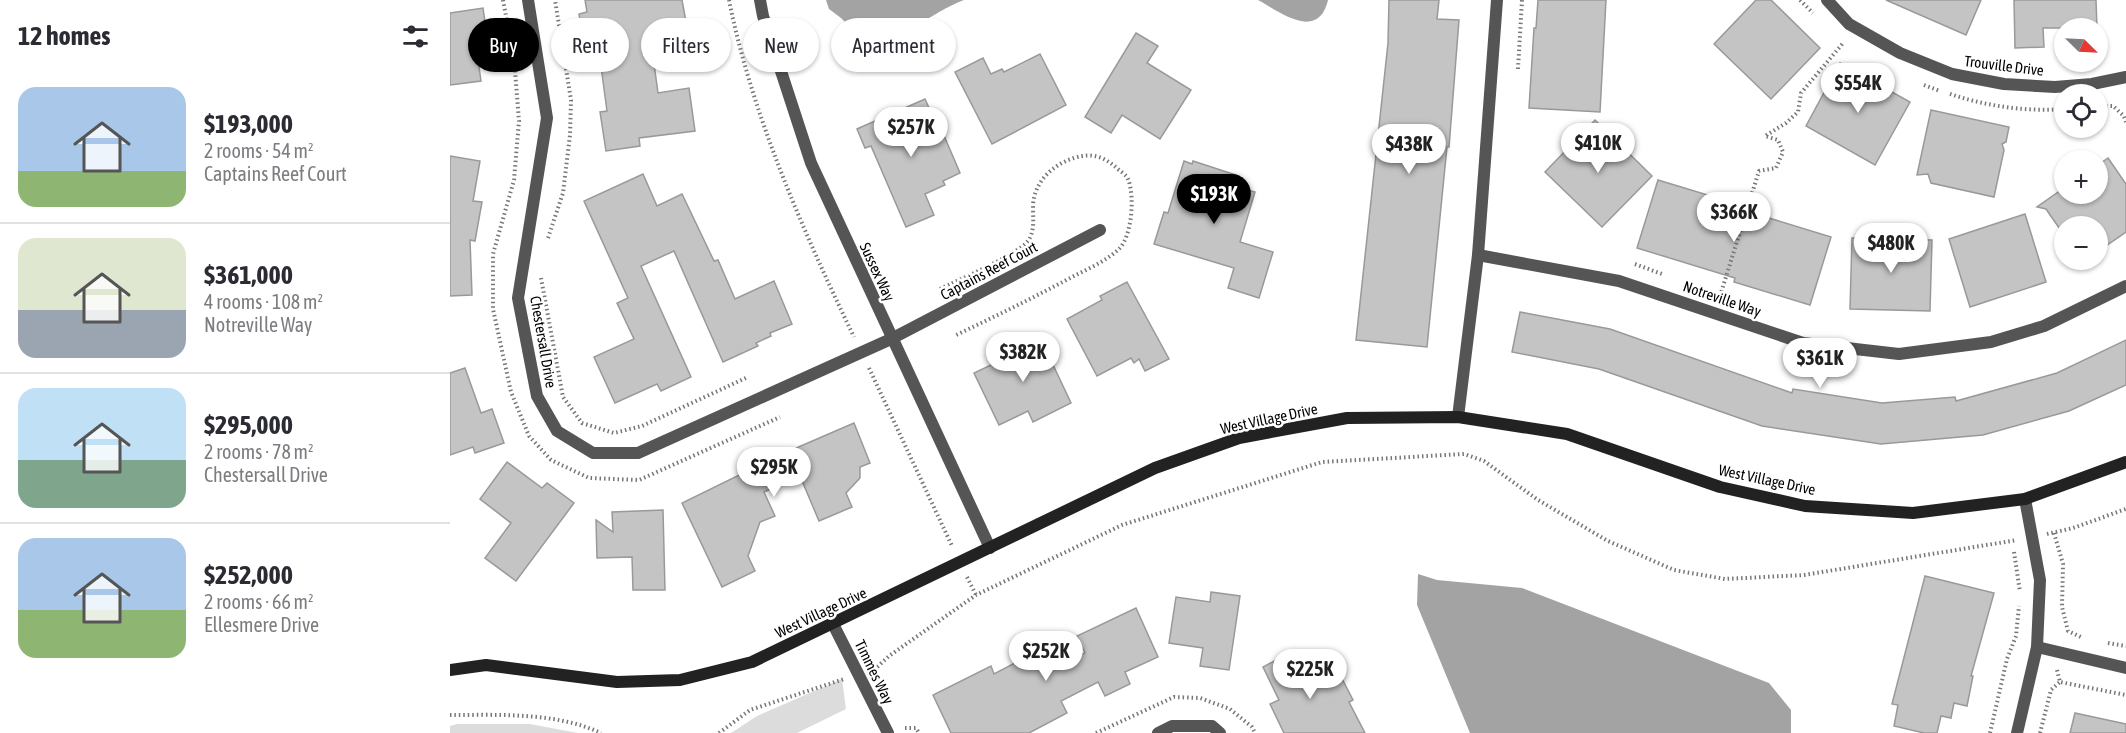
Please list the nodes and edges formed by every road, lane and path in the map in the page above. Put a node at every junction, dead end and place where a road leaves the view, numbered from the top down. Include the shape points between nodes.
1 (504, 0) edge
2 (528, 0) edge
3 (555, 0) edge
4 (729, 0) edge
5 (760, 0) edge
6 (1497, 0) edge
7 (1522, 0) edge
8 (1827, 0) edge
9 (1844, 42) dead end
10 (1518, 69) dead end
11 (2126, 77) edge
12 (2108, 106) edge
13 (2126, 122) edge
14 (1100, 230) dead end
15 (545, 248) dead end
16 (1478, 255) junction
17 (542, 274) dead end
18 (2126, 286) edge
19 (1719, 296) dead end
20 (891, 339) junction
21 (861, 352) junction
22 (748, 377) dead end
23 (780, 417) dead end
24 (1458, 417) junction
25 (2126, 462) edge
26 (2025, 499) junction
27 (2126, 509) edge
28 (2054, 533) junction
29 (2032, 538) junction
30 (2013, 541) junction
31 (990, 548) junction
32 (960, 562) junction
33 (989, 590) dead end
34 (976, 595) dead end
35 (833, 624) junction
36 (2087, 640) dead end
37 (2106, 643) dead end
38 (2126, 646) edge
39 (2037, 647) junction
40 (2054, 651) junction
41 (2126, 668) edge
42 (450, 670) edge
43 (2060, 682) junction
44 (2126, 695) edge
45 (450, 715) edge
46 (901, 730) dead end
47 (601, 733) edge
48 (888, 733) edge
49 (919, 733) edge
50 (1158, 733) edge
51 (1220, 733) edge
52 (1990, 733) edge
53 (2017, 733) edge
54 (2040, 733) edge

1 - 23 path via 519,121 514,180 493,254 494,309 511,392 529,436 551,460 589,478 639,480
2 - 21 street, Chestersall Drive via 547,118 518,298 537,396 557,431 593,453 638,453
3 - 15 path via 571,100 570,135 563,193
4 - 21 path via 754,94 777,159
5 - 20 street, Sussex Way via 811,164
6 - 16 street
7 - 10 path
8 - 11 street, Trouville Drive via 1849,24 1900,53 1952,74 2004,84 2055,87
9 - 19 path via 1801,93 1798,112 1765,136 1778,140 1783,152 1776,168 1759,171
12 - 13 path via 2113,106
14 - 20 street, Captains Reef Court
16 - 18 street, Notreville Way via 1619,281 1803,343 1899,354 1991,342 2044,326
16 - 24 street
17 - 22 path via 563,397 582,423 614,433 642,426
20 - 21 street, Chestersall Drive
20 - 31 street, Sussex Way
21 - 32 path
24 - 26 street, West Village Drive via 1567,434 1720,487 1805,506 1913,513
24 - 31 street, West Village Drive via 1347,418 1239,438 1155,468
25 - 26 street, West Village Drive
26 - 29 street
27 - 28 path
28 - 29 path
28 - 36 path via 2063,564 2062,607 2068,631
29 - 30 path
29 - 39 street via 2040,580
30 - 33 path via 1804,575 1725,579 1674,570 1617,545 1538,500 1484,461 1464,454 1442,454 1322,462 1122,525
30 - 52 path via 2020,592 2016,636
31 - 32 street, West Village Drive
32 - 34 path
32 - 35 street, West Village Drive
35 - 42 street, West Village Drive via 752,662 680,680 617,681 486,665
35 - 48 street, Timmes Way
37 - 38 path
39 - 40 street
39 - 53 street
40 - 41 street
40 - 43 path
43 - 44 path
43 - 54 path via 2051,690
45 - 47 path via 532,716
46 - 49 path via 916,728
50 - 51 street via 1172,726 1212,726

